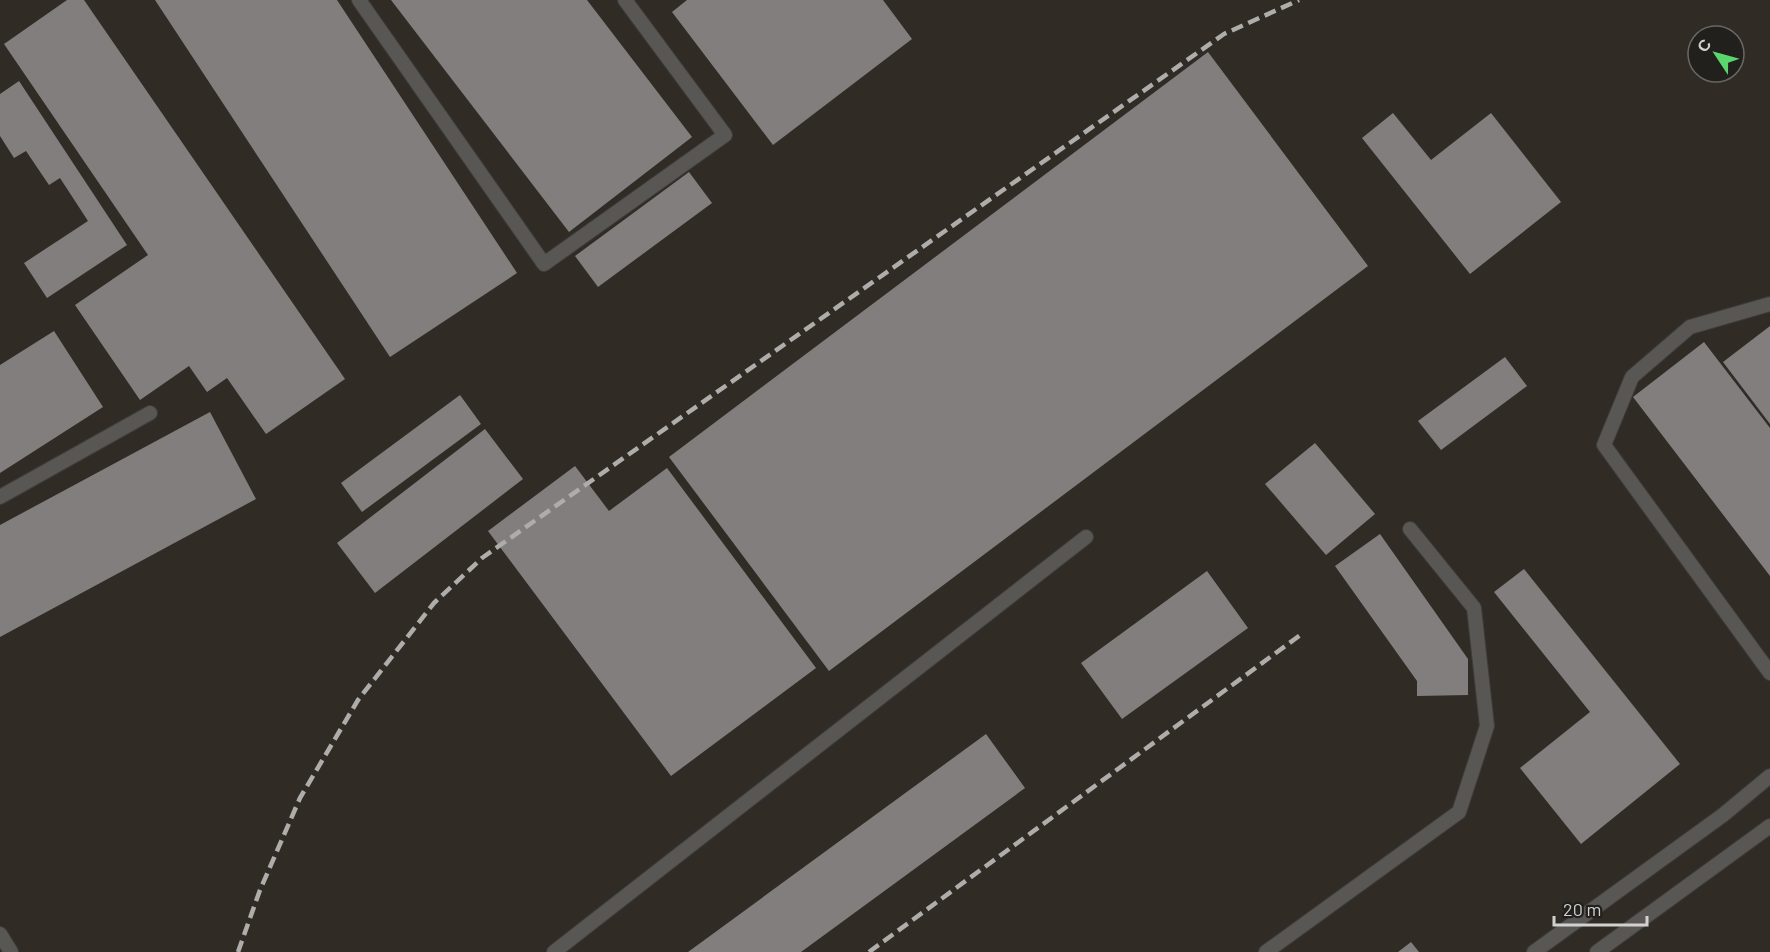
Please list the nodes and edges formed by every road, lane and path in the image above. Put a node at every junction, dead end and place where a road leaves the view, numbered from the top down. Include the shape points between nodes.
1 (359, 0) edge
2 (625, 0) edge
3 (1770, 304) edge
4 (150, 413) dead end
5 (0, 497) edge
6 (1410, 530) dead end
7 (1086, 537) dead end
8 (1770, 673) edge
9 (1770, 776) edge
10 (1770, 826) edge
11 (0, 934) edge
12 (11, 952) edge
13 (554, 952) edge
14 (1266, 952) edge
15 (1534, 952) edge
16 (1597, 952) edge

1 - 2 lane via 544,264 725,135
3 - 8 lane via 1690,327 1640,369 1632,377 1604,445
4 - 5 lane
6 - 14 lane via 1474,608 1487,726 1458,812
7 - 13 lane
9 - 15 lane via 1723,815
10 - 16 lane
11 - 12 lane

